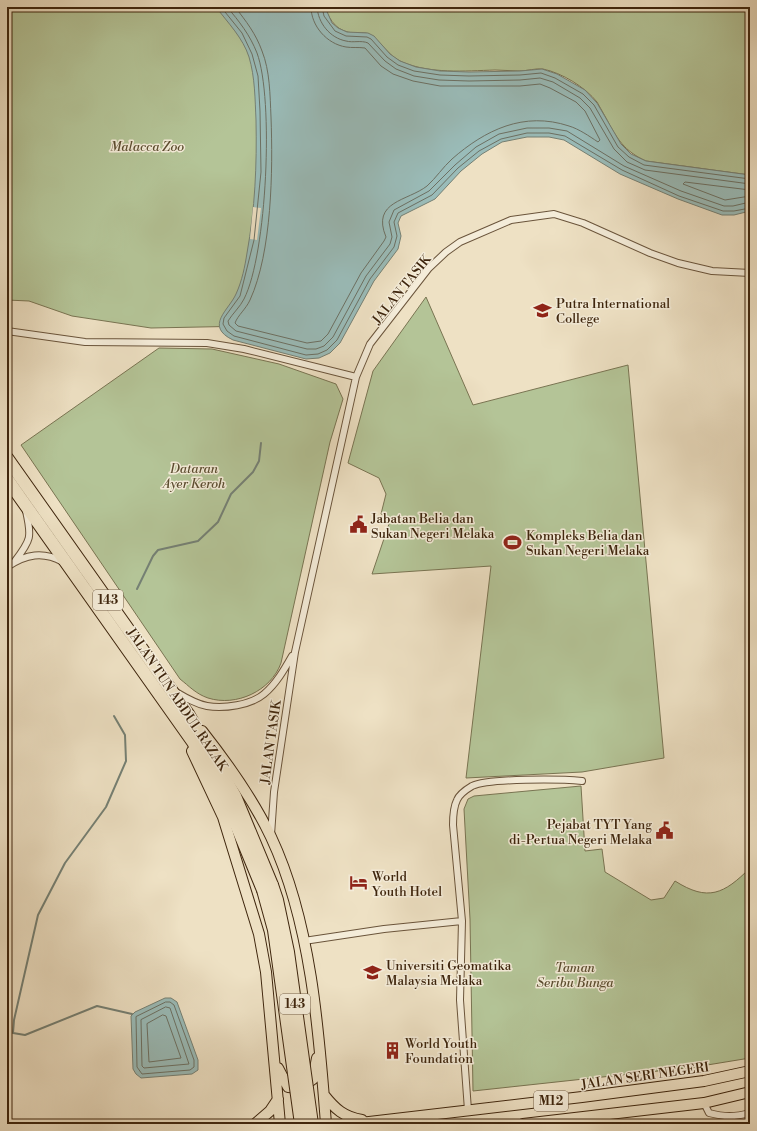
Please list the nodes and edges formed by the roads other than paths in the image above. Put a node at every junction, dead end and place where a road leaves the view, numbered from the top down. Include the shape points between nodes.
1 (750, 273) edge
2 (7, 331) edge
3 (356, 377) junction
4 (7, 458) edge
5 (7, 479) edge
6 (24, 502) junction
7 (14, 562) junction
8 (69, 565) junction
9 (7, 567) edge
10 (294, 652) junction
11 (172, 690) junction
12 (184, 719) junction
13 (582, 781) dead end
14 (271, 837) junction
15 (267, 888) junction
16 (462, 921) junction
17 (304, 941) junction
18 (319, 1049) junction
19 (274, 1059) junction
20 (750, 1071) edge
21 (750, 1092) edge
22 (324, 1095) junction
23 (278, 1100) junction
24 (704, 1103) junction
25 (468, 1110) junction
26 (750, 1113) edge
27 (367, 1121) junction
28 (255, 1124) edge
29 (280, 1124) edge
30 (300, 1124) edge
31 (312, 1124) edge
32 (326, 1124) edge
33 (352, 1124) edge
34 (524, 1124) edge

1 - 3 street, JALAN TASIK via 712,271 678,263 583,223 554,214 511,220 460,242 430,268 370,344
2 - 3 street via 85,342 206,343 244,349
3 - 10 street, JALAN TASIK
4 - 11 highway, JALAN TUN ABDUL RAZAK / 143
5 - 6 highway, JALAN TUN ABDUL RAZAK / 143
6 - 7 street via 31,531 29,540
6 - 8 highway, JALAN TUN ABDUL RAZAK / 143
7 - 8 street via 38,554 56,558
7 - 9 street
8 - 12 highway, JALAN TUN ABDUL RAZAK / 143
10 - 11 street, JALAN TASIK via 282,675 264,695 249,702 225,707 208,706 193,702
10 - 14 street, JALAN TASIK via 274,792
11 - 12 highway, JALAN TUN ABDUL RAZAK / 143
12 - 14 main road via 226,763
12 - 15 highway, JALAN TUN ABDUL RAZAK / 143
12 - 19 main road via 223,818 259,934 266,972
13 - 16 street via 513,780 481,784 472,786 457,800 453,811 453,824
14 - 17 main road via 294,900
15 - 30 highway, JALAN TUN ABDUL RAZAK / 143, bridge
15 - 31 highway, JALAN TUN ABDUL RAZAK / 143, bridge via 277,900 288,952
16 - 17 street
16 - 25 street via 460,1000
17 - 18 main road
18 - 19 main road via 313,1079 301,1088 288,1087
18 - 22 main road
19 - 23 main road
20 - 25 main road, JALAN SERI NEGERI / M12 via 704,1081
21 - 24 main road, M12
22 - 27 main road via 333,1106 349,1118
22 - 32 main road
23 - 28 main road
23 - 29 main road
24 - 26 street via 709,1113 716,1115 734,1117
24 - 34 main road, M12
25 - 27 main road, JALAN SERI NEGERI / M12
27 - 33 main road, JALAN SERI NEGERI / M12

